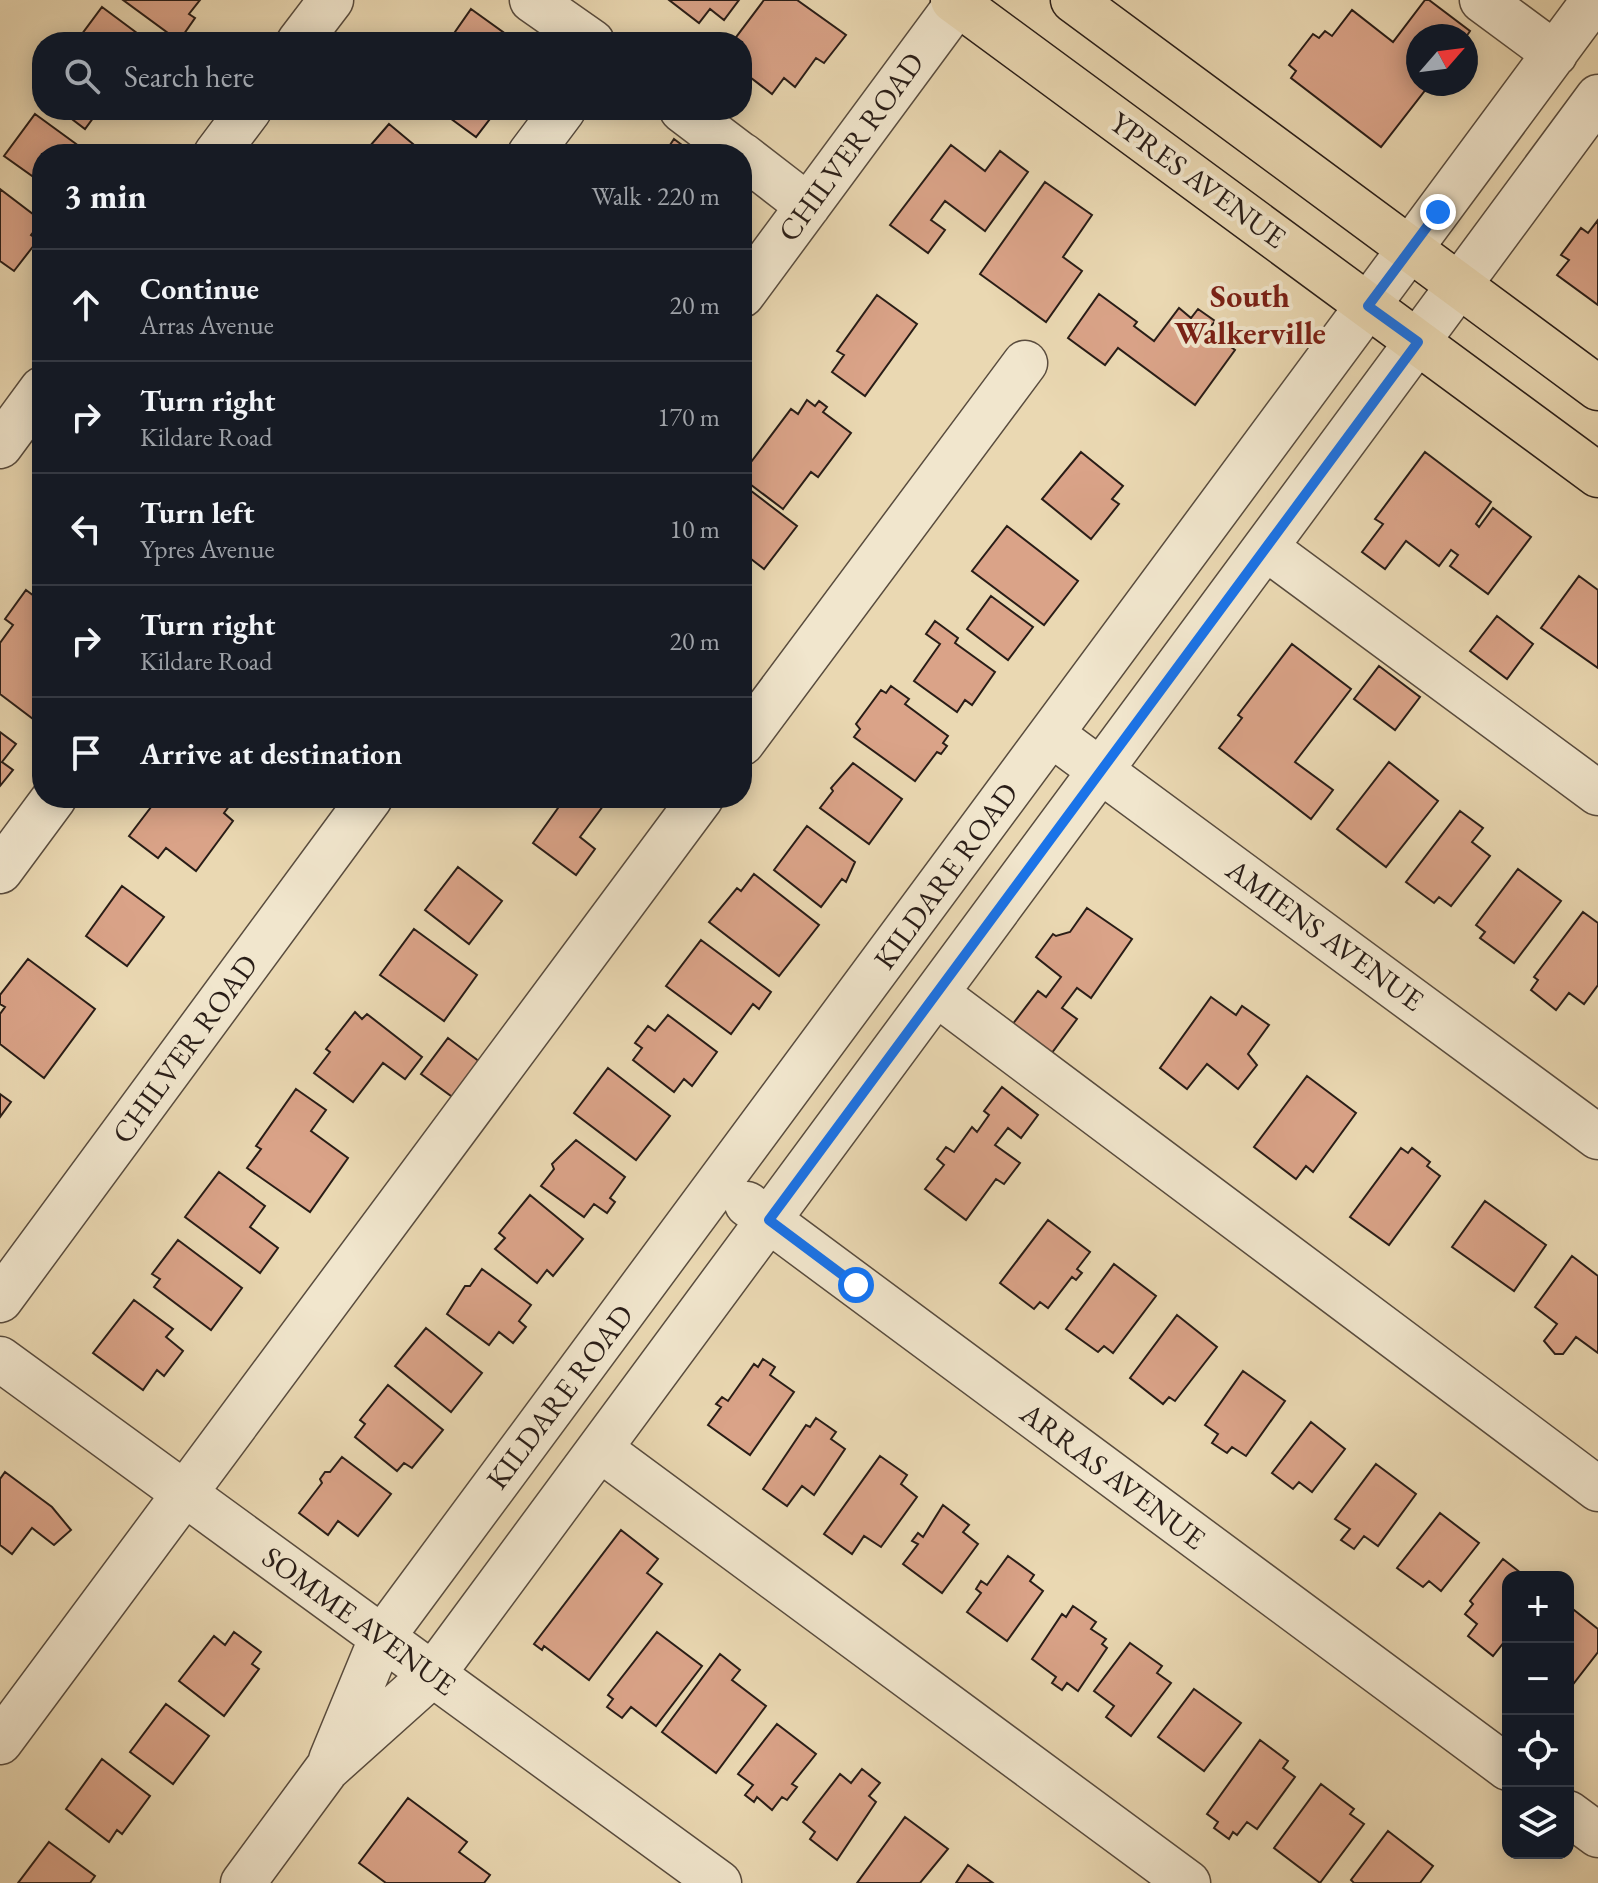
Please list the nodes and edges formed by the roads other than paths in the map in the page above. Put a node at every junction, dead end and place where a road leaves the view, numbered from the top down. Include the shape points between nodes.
1 (331, 0) edge
2 (532, 0) edge
3 (1073, 0) edge
4 (1482, 0) edge
5 (1594, 0) edge
6 (957, 1) edge
7 (307, 32) edge
8 (578, 32) edge
9 (1555, 54) junction
10 (1598, 97) edge
11 (242, 120) edge
12 (556, 120) edge
13 (695, 120) edge
14 (224, 144) edge
15 (538, 144) edge
16 (727, 144) edge
17 (752, 163) edge
18 (808, 206) junction
19 (1410, 249) junction
20 (752, 282) edge
21 (1461, 285) junction
22 (1368, 306) junction
23 (1418, 342) junction
24 (1025, 363) dead end
25 (1598, 388) edge
26 (32, 403) edge
27 (0, 446) edge
28 (1598, 475) edge
29 (1266, 548) junction
30 (752, 730) edge
31 (1051, 734) junction
32 (1101, 771) junction
33 (1598, 793) edge
34 (47, 808) edge
35 (363, 808) edge
36 (694, 808) edge
37 (0, 871) edge
38 (937, 994) junction
39 (1598, 1137) edge
40 (719, 1183) junction
41 (769, 1220) junction
42 (0, 1300) edge
43 (0, 1359) edge
44 (600, 1449) junction
45 (1598, 1489) edge
46 (183, 1494) junction
47 (381, 1639) junction
48 (433, 1674) junction
49 (0, 1742) edge
50 (1502, 1764) edge
51 (327, 1769) junction
52 (1574, 1817) edge
53 (1598, 1835) edge
54 (243, 1883) edge
55 (719, 1883) edge
56 (1188, 1883) edge

1 - 7 street
2 - 8 street
3 - 19 main road
4 - 9 street
5 - 9 street, KILDARE ROAD
6 - 18 street, CHILVER ROAD
6 - 22 main road, YPRES AVENUE
9 - 19 street, KILDARE ROAD
10 - 21 street, KILDARE ROAD
11 - 14 street
12 - 15 street
13 - 16 street
17 - 18 street
18 - 20 street, CHILVER ROAD
19 - 21 main road
19 - 22 street, KILDARE ROAD
21 - 23 street, KILDARE ROAD
21 - 25 main road
22 - 23 main road, YPRES AVENUE
22 - 31 street, KILDARE ROAD
23 - 28 main road, YPRES AVENUE
23 - 29 street, KILDARE ROAD
24 - 30 street
26 - 27 street
29 - 32 street, KILDARE ROAD
29 - 33 street
31 - 32 street, AMIENS AVENUE
31 - 40 street, KILDARE ROAD
32 - 38 street, KILDARE ROAD
32 - 39 street, AMIENS AVENUE
34 - 37 street
35 - 42 street, CHILVER ROAD
36 - 46 street
38 - 41 street, KILDARE ROAD
38 - 45 street
40 - 41 street, ARRAS AVENUE
40 - 47 street, KILDARE ROAD
41 - 44 street, KILDARE ROAD
41 - 50 street, ARRAS AVENUE
43 - 46 street, SOMME AVENUE
44 - 48 street, KILDARE ROAD
44 - 56 street
46 - 47 street, SOMME AVENUE
46 - 49 street
47 - 48 street, SOMME AVENUE
47 - 51 street, KILDARE ROAD
48 - 51 street, KILDARE ROAD
48 - 55 street, SOMME AVENUE
51 - 54 street, KILDARE ROAD
52 - 53 street

